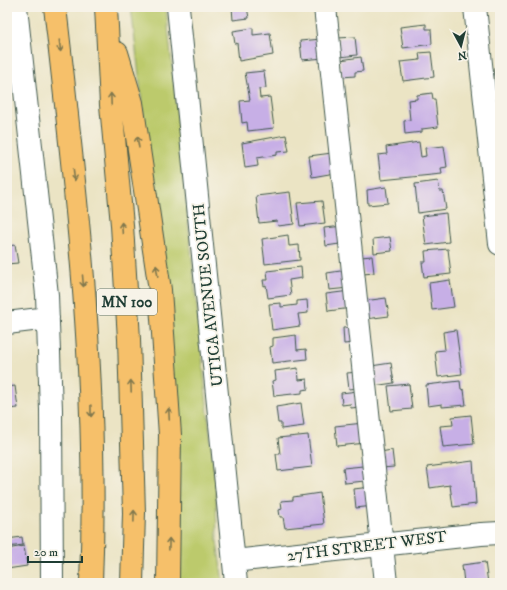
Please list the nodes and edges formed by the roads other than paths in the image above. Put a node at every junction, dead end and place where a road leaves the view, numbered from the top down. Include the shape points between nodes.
1 (16, 7) edge
2 (55, 7) edge
3 (178, 7) edge
4 (325, 7) edge
5 (475, 7) edge
6 (107, 14) edge
7 (500, 244) edge
8 (48, 318) junction
9 (7, 323) edge
10 (500, 533) edge
11 (382, 544) junction
12 (234, 561) junction
13 (52, 583) edge
14 (91, 583) edge
15 (132, 583) edge
16 (168, 583) edge
17 (236, 583) edge
18 (386, 583) edge

1 - 8 street via 37,189
2 -> 14 highway, MN 100 via 86,311 90,401
3 - 12 street, UTICA AVENUE SOUTH
4 - 11 street
5 - 7 street
15 -> 6 highway, MN 100 via 134,513 129,339
16 -> 6 highway via 170,435 160,290 132,103
8 - 9 street
8 - 13 street
10 - 11 street, 27TH STREET WEST
11 - 12 street, 27TH STREET WEST
11 - 18 street
12 - 17 street, UTICA AVENUE SOUTH

